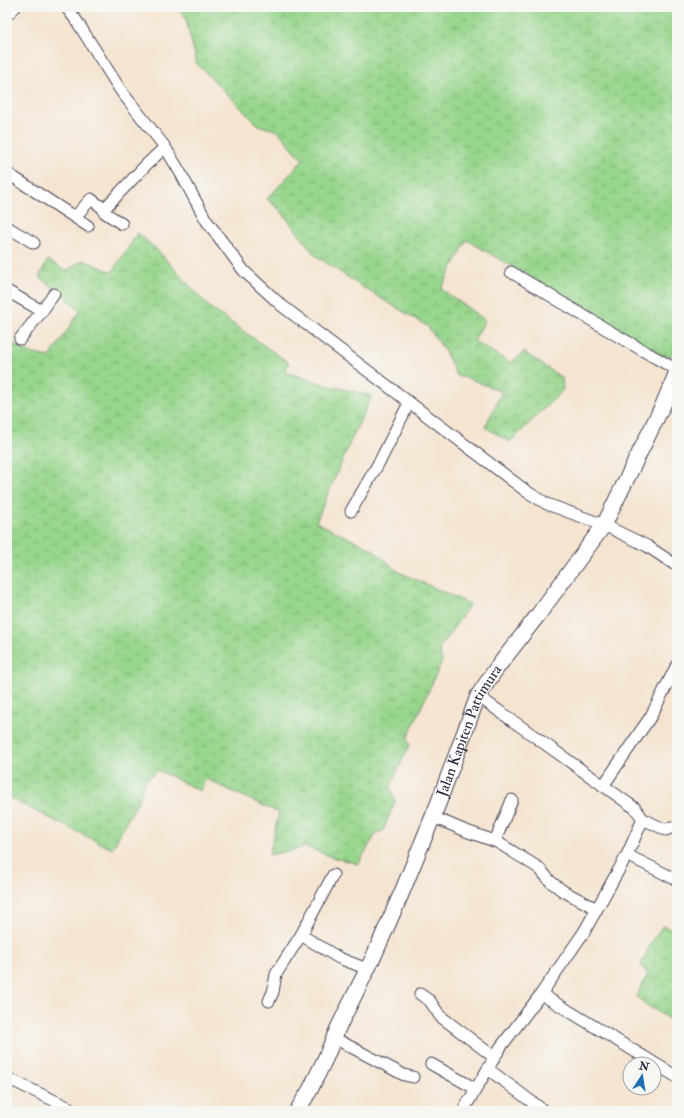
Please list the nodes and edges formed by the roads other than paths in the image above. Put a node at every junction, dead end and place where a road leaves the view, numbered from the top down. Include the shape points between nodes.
1 (15, 7) edge
2 (66, 7) edge
3 (7, 15) edge
4 (165, 147) junction
5 (7, 173) edge
6 (104, 209) junction
7 (75, 217) junction
8 (122, 224) dead end
9 (88, 226) dead end
10 (7, 227) edge
11 (34, 243) dead end
12 (511, 272) dead end
13 (7, 291) edge
14 (54, 294) dead end
15 (42, 311) junction
16 (20, 339) dead end
17 (677, 371) edge
18 (409, 403) junction
19 (351, 510) dead end
20 (604, 526) junction
21 (677, 566) edge
22 (676, 668) edge
23 (478, 696) junction
24 (603, 786) junction
25 (512, 800) dead end
26 (433, 817) junction
27 (643, 819) junction
28 (677, 830) edge
29 (495, 841) junction
30 (627, 855) junction
31 (334, 875) dead end
32 (677, 880) edge
33 (597, 909) junction
34 (301, 935) junction
35 (368, 969) junction
36 (420, 994) dead end
37 (541, 994) junction
38 (269, 1001) dead end
39 (334, 1038) junction
40 (494, 1057) junction
41 (432, 1064) dead end
42 (488, 1069) junction
43 (677, 1076) edge
44 (413, 1077) dead end
45 (7, 1078) edge
46 (476, 1089) junction
47 (76, 1111) edge
48 (297, 1111) edge
49 (463, 1111) edge
50 (544, 1111) edge

1 - 3 street
2 - 4 street via 121,91
4 - 6 street
4 - 18 street via 206,220 244,271 281,305
5 - 7 street
6 - 7 street via 91,199
6 - 8 street via 104,212
7 - 9 street
10 - 11 street
12 - 17 street
13 - 15 street
14 - 15 street
15 - 16 street
17 - 20 street, Jalan Kapiten Pattimura
18 - 19 street via 381,459
18 - 20 street via 546,504
20 - 21 street via 647,546
20 - 23 street, Jalan Kapiten Pattimura
22 - 24 street via 651,716
23 - 24 street
23 - 26 street, Jalan Kapiten Pattimura
24 - 27 street via 635,808
25 - 29 street
26 - 29 street
26 - 35 street, Jalan Kapiten Pattimura
27 - 28 street via 666,830 671,827
27 - 30 street
29 - 33 street via 539,868 563,891
30 - 32 street
30 - 33 street
31 - 34 street
33 - 37 street
34 - 35 street via 339,958
34 - 38 street via 276,974
35 - 39 street, Jalan Kapiten Pattimura
36 - 40 street via 430,1001 440,1016
37 - 40 street
37 - 43 street
39 - 44 street via 404,1075
39 - 48 street, Jalan Kapiten Pattimura via 310,1090
40 - 42 street
41 - 46 street
42 - 46 street
42 - 50 street
45 - 47 street
46 - 49 street

